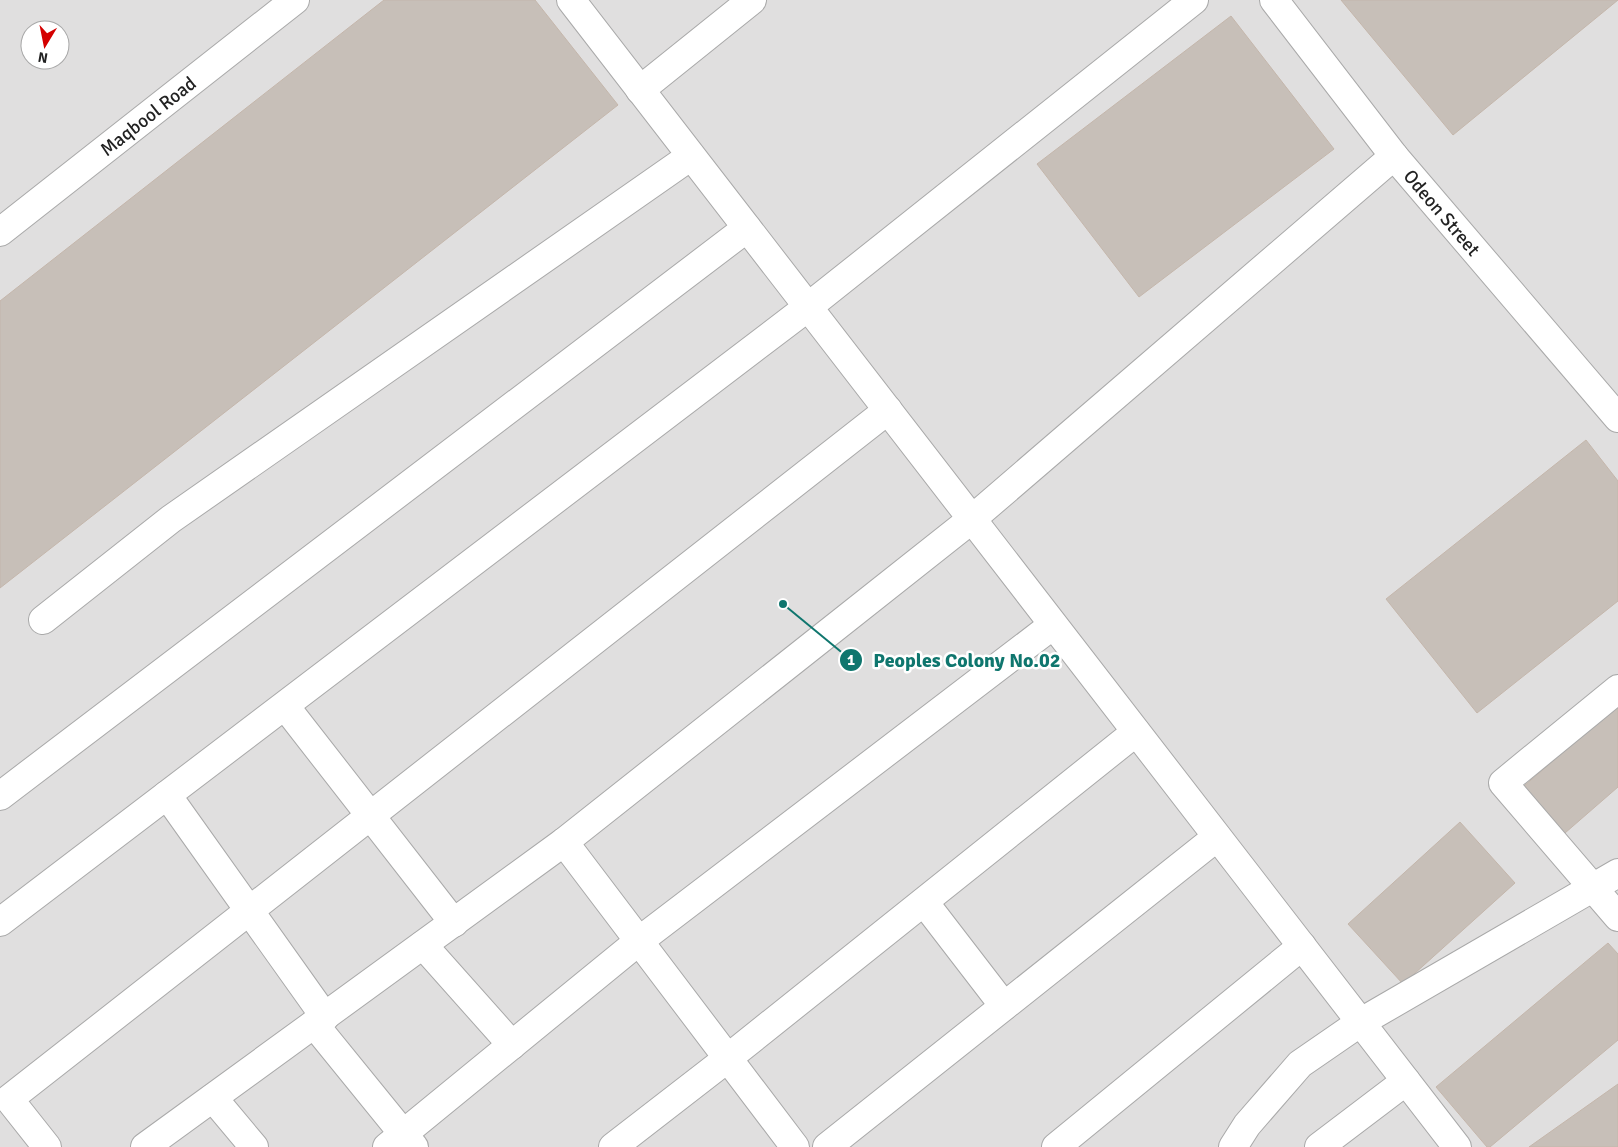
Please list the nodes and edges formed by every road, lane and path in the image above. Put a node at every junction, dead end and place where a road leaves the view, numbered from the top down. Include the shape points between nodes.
1 (295, 0) edge
2 (570, 0) edge
3 (752, 0) edge
4 (1194, 0) edge
5 (1274, 0) edge
6 (640, 90) junction
7 (691, 156) junction
8 (1394, 156) junction
9 (747, 228) junction
10 (0, 232) edge
11 (808, 307) junction
12 (1609, 389) edge
13 (888, 410) junction
14 (1618, 418) edge
15 (972, 519) junction
16 (43, 620) dead end
17 (1053, 625) junction
18 (1618, 689) edge
19 (285, 706) junction
20 (1136, 732) junction
21 (167, 795) junction
22 (0, 796) edge
23 (370, 816) junction
24 (1217, 837) junction
25 (564, 842) junction
26 (1618, 872) edge
27 (1592, 887) junction
28 (924, 902) junction
29 (249, 911) junction
30 (1618, 917) edge
31 (0, 922) edge
32 (454, 923) junction
33 (639, 941) junction
34 (423, 945) junction
35 (1302, 946) junction
36 (1004, 1006) junction
37 (320, 1020) junction
38 (1361, 1022) junction
39 (512, 1045) junction
40 (728, 1058) junction
41 (1406, 1082) junction
42 (213, 1098) junction
43 (401, 1143) edge
44 (47, 1147) edge
45 (145, 1147) edge
46 (254, 1147) edge
47 (613, 1147) edge
48 (795, 1147) edge
49 (827, 1147) edge
50 (1056, 1147) edge
51 (1233, 1147) edge
52 (1318, 1147) edge
53 (1457, 1147) edge

1 - 10 street, Maqbool Road
2 - 6 street
3 - 6 street
4 - 11 street
5 - 8 street, Odeon Street
6 - 7 street
7 - 9 street
7 - 16 street via 172,519
8 - 12 street, Odeon Street
8 - 15 street
9 - 11 street
9 - 22 street
11 - 13 street
11 - 19 street
12 - 14 street, Odeon Street
13 - 15 street
13 - 23 street
15 - 17 street
15 - 25 street
17 - 20 street
17 - 33 street
18 - 27 street via 1503,783
19 - 21 street
19 - 23 street
20 - 24 street
20 - 28 street
21 - 29 street
21 - 31 street
23 - 29 street
23 - 32 street
24 - 35 street
24 - 36 street
25 - 32 street
25 - 33 street
26 - 27 street
27 - 30 street
27 - 38 street
28 - 36 street
28 - 40 street
29 - 37 street
29 - 44 street via 9,1099
32 - 34 street
33 - 39 street
33 - 40 street
34 - 37 street
34 - 39 street
35 - 38 street
35 - 50 street
36 - 49 street
37 - 42 street
37 - 43 street
38 - 41 street
38 - 51 street via 1300,1064 1247,1125
39 - 43 street
40 - 47 street
40 - 48 street
41 - 52 street
41 - 53 street
42 - 45 street
42 - 46 street

